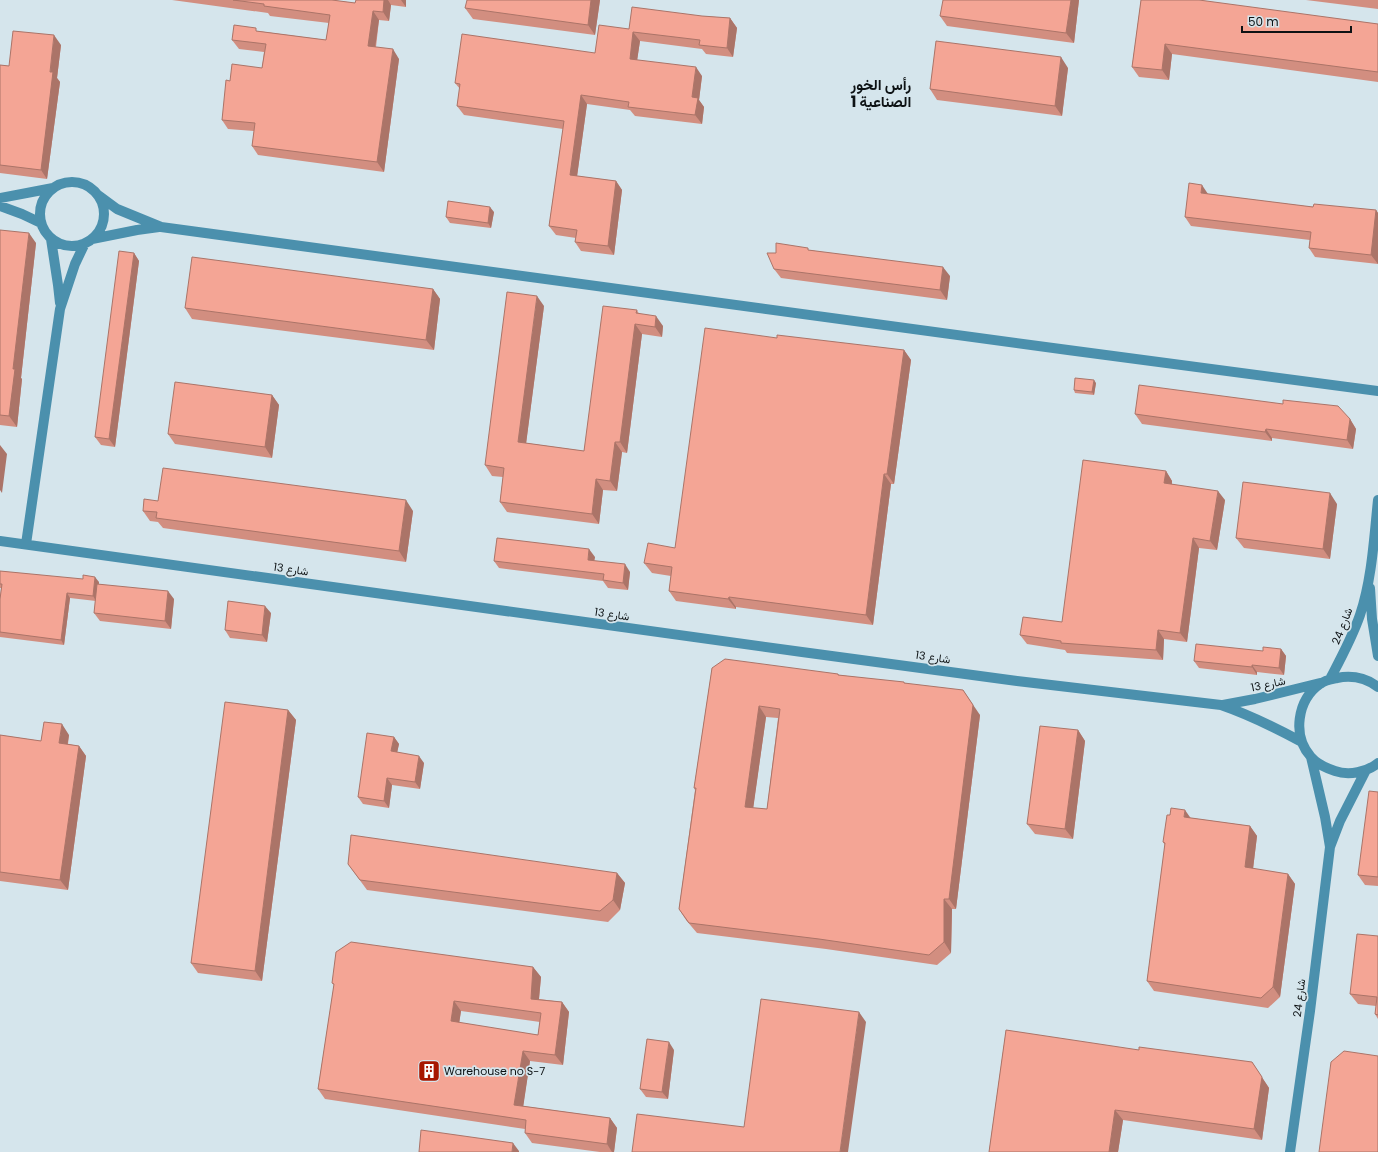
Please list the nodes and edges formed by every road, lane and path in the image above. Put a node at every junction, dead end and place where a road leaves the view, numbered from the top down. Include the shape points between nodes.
1 (53, 188) junction
2 (98, 195) junction
3 (0, 198) edge
4 (0, 206) edge
5 (41, 223) junction
6 (161, 227) junction
7 (51, 239) junction
8 (89, 241) junction
9 (60, 309) junction
10 (1378, 391) edge
11 (1378, 500) edge
12 (0, 541) edge
13 (26, 544) junction
14 (1369, 578) junction
15 (1378, 656) edge
16 (1325, 681) junction
17 (1378, 687) edge
18 (1221, 705) junction
19 (1302, 742) junction
20 (1311, 757) junction
21 (1378, 763) edge
22 (1366, 770) junction
23 (1330, 847) junction
24 (1290, 1152) edge

1 - 2 street via 72,182 83,184
1 - 3 street
1 - 5 street via 41,204
2 - 6 street via 117,209
2 - 8 street via 103,206 104,218 100,230
4 - 5 street
5 - 7 street
6 - 8 street
6 - 10 street
7 - 8 street via 67,246
7 - 9 street
8 - 9 street via 75,264
9 - 13 street
11 - 14 street, شارع 24
12 - 13 street, شارع 13
13 - 18 street, شارع 13 via 1009,680
14 - 15 street, شارع 24
14 - 16 street, شارع 24 via 1360,614 1347,648
16 - 17 street, شارع 13 via 1346,676 1362,678
16 - 18 street, شارع 13 via 1255,700
16 - 19 street, شارع 24 via 1308,695 1301,710 1299,726
18 - 19 street, شارع 13
19 - 20 street
20 - 22 street via 1322,766 1337,772 1352,773
20 - 23 street, شارع 24
21 - 22 street
22 - 23 street, شارع 24 via 1340,820
23 - 24 street, شارع 24

